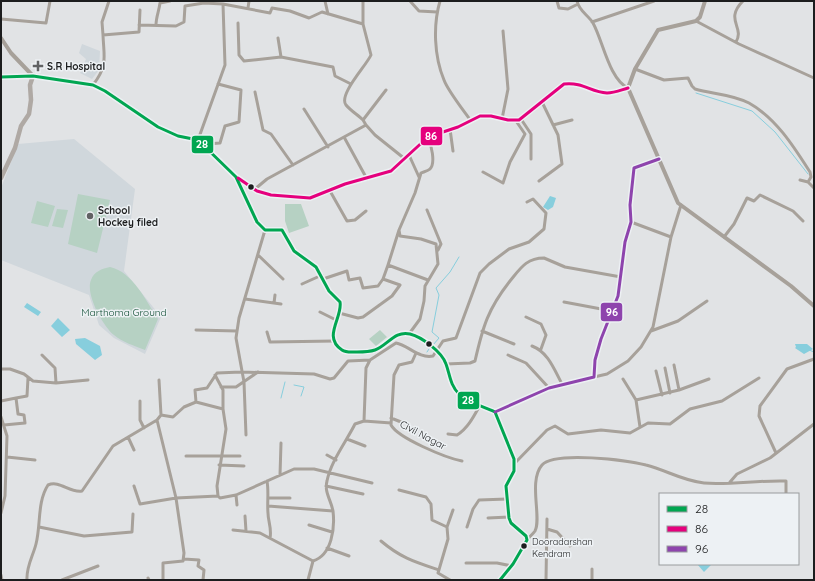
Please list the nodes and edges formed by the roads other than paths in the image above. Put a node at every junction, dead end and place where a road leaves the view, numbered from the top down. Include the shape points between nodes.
1 (50, 1) edge
2 (109, 1) edge
3 (170, 1) edge
4 (229, 1) edge
5 (239, 1) edge
6 (249, 1) edge
7 (325, 1) edge
8 (363, 1) edge
9 (410, 1) edge
10 (440, 1) edge
11 (557, 1) edge
12 (654, 1) edge
13 (705, 1) edge
14 (743, 1) edge
15 (578, 3) edge
16 (223, 4) junction
17 (230, 5) junction
18 (240, 6) junction
19 (248, 8) junction
20 (140, 10) dead end
21 (437, 12) junction
22 (328, 14) junction
23 (1, 18) edge
24 (696, 21) junction
25 (592, 22) junction
26 (238, 23) dead end
27 (363, 24) junction
28 (139, 25) junction
29 (156, 26) junction
30 (503, 31) dead end
31 (103, 35) junction
32 (1, 38) edge
33 (278, 38) dead end
34 (736, 42) junction
35 (281, 57) junction
36 (636, 69) junction
37 (32, 76) junction
38 (1, 77) edge
39 (814, 78) edge
40 (218, 84) junction
41 (351, 84) junction
42 (93, 85) junction
43 (628, 88) junction
44 (386, 90) dead end
45 (255, 92) dead end
46 (542, 102) junction
47 (304, 109) dead end
48 (502, 119) junction
49 (363, 120) junction
50 (519, 120) junction
51 (572, 120) dead end
52 (472, 122) junction
53 (366, 125) junction
54 (553, 125) junction
55 (450, 129) junction
56 (344, 137) junction
57 (428, 137) junction
58 (198, 140) junction
59 (204, 146) junction
60 (328, 147) junction
61 (453, 151) dead end
62 (409, 156) junction
63 (405, 159) junction
64 (531, 159) dead end
65 (659, 159) junction
66 (293, 165) junction
67 (483, 172) dead end
68 (236, 177) junction
69 (1, 178) edge
70 (420, 178) junction
71 (367, 179) junction
72 (800, 180) dead end
73 (539, 181) dead end
74 (808, 182) junction
75 (814, 188) edge
76 (255, 189) junction
77 (330, 191) junction
78 (527, 202) dead end
79 (681, 205) junction
80 (427, 210) dead end
81 (366, 211) dead end
82 (803, 221) dead end
83 (631, 222) junction
84 (265, 230) junction
85 (398, 230) junction
86 (671, 237) junction
87 (724, 237) junction
88 (438, 250) junction
89 (258, 255) junction
90 (388, 265) junction
91 (323, 277) junction
92 (621, 277) junction
93 (383, 278) junction
94 (283, 279) dead end
95 (428, 280) junction
96 (302, 284) dead end
97 (275, 295) dead end
98 (245, 299) junction
99 (708, 301) dead end
100 (564, 302) dead end
101 (274, 303) junction
102 (281, 304) dead end
103 (814, 306) edge
104 (612, 311) junction
105 (320, 312) dead end
106 (339, 313) junction
107 (526, 317) dead end
108 (336, 320) junction
109 (196, 330) dead end
110 (482, 330) junction
111 (237, 331) junction
112 (650, 331) junction
113 (267, 332) dead end
114 (409, 334) junction
115 (335, 341) junction
116 (514, 344) dead end
117 (532, 346) dead end
118 (541, 349) junction
119 (436, 351) junction
120 (416, 353) junction
121 (42, 355) dead end
122 (508, 355) dead end
123 (814, 359) edge
124 (370, 360) junction
125 (446, 364) junction
126 (674, 365) dead end
127 (665, 368) dead end
128 (1, 369) edge
129 (656, 371) dead end
130 (241, 372) junction
131 (258, 372) junction
132 (215, 375) junction
133 (594, 377) junction
134 (28, 378) junction
135 (759, 378) dead end
136 (623, 379) dead end
137 (709, 379) dead end
138 (88, 380) dead end
139 (159, 380) dead end
140 (244, 382) junction
141 (56, 383) junction
142 (562, 384) junction
143 (221, 387) junction
144 (549, 388) junction
145 (679, 390) junction
146 (670, 393) junction
147 (662, 395) junction
148 (16, 398) junction
149 (636, 400) junction
150 (1, 401) edge
151 (140, 401) dead end
152 (196, 402) junction
153 (480, 404) junction
154 (223, 409) junction
155 (495, 412) junction
156 (161, 415) junction
157 (1, 418) edge
158 (391, 418) junction
159 (157, 420) junction
160 (364, 421) junction
161 (401, 422) dead end
162 (391, 423) junction
163 (3, 424) edge
164 (814, 424) edge
165 (640, 427) junction
166 (144, 428) junction
167 (448, 434) dead end
168 (246, 435) dead end
169 (128, 437) junction
170 (347, 438) junction
171 (281, 443) dead end
172 (365, 446) dead end
173 (1, 447) edge
174 (7, 447) junction
175 (134, 450) dead end
176 (776, 453) junction
177 (327, 455) dead end
178 (186, 456) dead end
179 (220, 456) junction
180 (240, 456) dead end
181 (7, 457) junction
182 (35, 460) dead end
183 (336, 460) junction
184 (462, 461) dead end
185 (514, 464) junction
186 (219, 465) junction
187 (244, 466) dead end
188 (329, 472) junction
189 (280, 475) junction
190 (3, 478) edge
191 (267, 481) junction
192 (730, 482) junction
193 (372, 483) dead end
194 (134, 486) dead end
195 (326, 486) junction
196 (3, 490) edge
197 (399, 490) dead end
198 (786, 493) edge
199 (363, 494) dead end
200 (236, 495) junction
201 (218, 496) junction
202 (176, 498) junction
203 (269, 498) junction
204 (290, 498) dead end
205 (507, 499) junction
206 (2, 501) edge
207 (237, 505) dead end
208 (268, 506) junction
209 (453, 510) dead end
210 (332, 511) junction
211 (1, 513) edge
212 (133, 514) dead end
213 (245, 516) dead end
214 (509, 517) junction
215 (488, 518) dead end
216 (547, 519) dead end
217 (309, 525) dead end
218 (39, 527) junction
219 (447, 527) junction
220 (467, 527) dead end
221 (547, 529) junction
222 (233, 530) dead end
223 (246, 531) junction
224 (332, 532) junction
225 (270, 538) junction
226 (527, 540) junction
227 (381, 541) dead end
228 (570, 546) dead end
229 (327, 548) junction
230 (349, 556) dead end
231 (184, 559) junction
232 (314, 561) junction
233 (466, 563) dead end
234 (98, 566) dead end
235 (512, 566) junction
236 (592, 569) dead end
237 (439, 570) junction
238 (1, 575) edge
239 (2, 580) edge
240 (27, 580) edge
241 (62, 580) edge
242 (163, 580) edge
243 (203, 580) edge
244 (308, 580) edge
245 (450, 580) edge
246 (500, 580) edge
247 (546, 580) edge
248 (592, 580) edge

1 - 23 street via 46,23
2 - 31 street via 102,22
3 - 29 street via 160,2 156,13
4 - 17 street
5 - 18 street
6 - 19 street
7 - 22 street
8 - 27 street
9 - 21 street via 419,11
10 - 21 street
11 - 15 street via 559,8 564,10
12 - 25 street
13 - 24 street via 700,17
14 - 34 street via 734,13 738,37
15 - 25 street
16 - 17 street
16 - 29 street via 185,6 184,22 176,26
16 - 40 street via 225,65
17 - 18 street
18 - 19 street
19 - 22 street via 270,13 272,8 309,18 322,12
20 - 28 street
21 - 52 street via 438,61 444,82
22 - 27 street
24 - 34 street
24 - 36 street via 658,30
25 - 43 street via 610,64 622,85
26 - 35 street via 239,55 242,60
27 - 41 street via 371,55
28 - 29 street
28 - 31 street via 137,33
30 - 48 street via 508,89
31 - 42 street via 103,71
32 - 37 street
33 - 35 street
34 - 39 street
35 - 41 street via 333,67 334,76
36 - 43 street
36 - 74 street via 664,80 688,78 695,89 750,104 791,142 810,172
37 - 38 main road
37 - 42 main road
37 - 69 main road via 29,114 21,126 15,148
40 - 58 street
40 - 59 street via 241,90 239,122 225,126 220,143
41 - 49 street via 344,100
42 - 58 main road via 158,127 178,136
43 - 46 street via 607,93 573,83 564,84
43 - 65 street
44 - 49 street
45 - 66 street via 263,130 271,134
46 - 50 street
46 - 54 street
47 - 60 street
48 - 50 street
48 - 52 street via 484,116
49 - 53 street
50 - 64 street via 531,134
50 - 67 street via 525,134 510,162 503,183
51 - 54 street
52 - 55 street
53 - 56 street
53 - 63 street
54 - 73 street via 558,135 562,164
55 - 57 street
55 - 61 street
56 - 60 street
56 - 71 street
57 - 62 street
57 - 70 street via 432,147 432,166 421,173
58 - 59 main road
59 - 68 main road
60 - 66 street
62 - 63 street
62 - 70 street
63 - 71 street via 391,170
65 - 79 street
65 - 83 street via 634,168
66 - 76 street via 267,179
68 - 76 street
68 - 84 main road via 246,195 252,215
70 - 85 street
71 - 77 street via 345,184
72 - 74 street
74 - 75 street
76 - 77 street via 271,195 296,198 310,198
77 - 81 street via 347,221 355,220
78 - 119 street via 533,199 546,213 544,229 529,242 509,250 480,273 456,338 443,341
79 - 86 street
79 - 87 street
80 - 88 street via 441,244
82 - 87 street via 793,211 760,195 754,201 747,198 734,224
83 - 86 street
83 - 92 street via 625,242
84 - 89 street
84 - 91 main road via 282,230 294,251 316,267
85 - 88 street via 400,236 436,244
85 - 90 street
86 - 112 street via 663,284
87 - 103 street
88 - 95 street via 438,264
89 - 94 street
89 - 98 street
90 - 93 street
90 - 95 street
91 - 93 street via 347,271 349,280 360,278 363,288 378,286
91 - 96 street
91 - 106 main road via 329,291 340,302
92 - 104 street
92 - 110 street via 565,267 539,258 519,268 495,301
93 - 106 street via 400,285 392,296 363,317
95 - 114 street via 420,318
97 - 101 street
98 - 101 street
98 - 111 street
99 - 112 street via 678,321
100 - 104 street
101 - 102 street
104 - 133 street via 595,360
105 - 108 street
106 - 108 main road
107 - 118 street via 541,324 546,335
108 - 115 main road
109 - 111 street
110 - 116 street
110 - 125 street via 474,362
111 - 130 street
112 - 133 street via 641,347 628,361 607,374
113 - 115 street via 270,342
114 - 115 main road via 401,334 375,350 362,352 343,351
114 - 119 main road via 423,340
117 - 118 street
118 - 142 street
119 - 120 street via 430,357
119 - 125 main road
120 - 124 street via 396,343
120 - 158 street, Civil Nagar via 412,362 400,365 394,375
121 - 141 street via 55,368
122 - 144 street via 526,363
123 - 176 street via 787,369 760,406 759,416
124 - 131 street via 348,361 334,378 330,379 319,375
124 - 160 street via 366,368
125 - 153 main road via 455,390 461,396
126 - 145 street
127 - 146 street
128 - 134 street via 17,371
129 - 147 street
130 - 131 street
130 - 132 street
130 - 140 street
131 - 140 street
132 - 143 street
132 - 152 street via 207,388 195,390
133 - 142 street
134 - 141 street via 33,381
134 - 148 street via 27,396
135 - 165 street via 722,401 690,409 670,424 648,423
136 - 149 street
137 - 145 street
138 - 141 street
139 - 156 street
140 - 143 street via 236,387
140 - 168 street
142 - 144 street
143 - 154 street via 224,397
144 - 155 street
145 - 146 street
146 - 147 street
147 - 149 street
148 - 150 street
148 - 163 street via 18,414 24,415 25,423
149 - 165 street
151 - 166 street via 140,420
152 - 154 street
152 - 156 street via 184,407 173,417
153 - 155 main road
153 - 167 street via 470,423 457,435
154 - 179 street via 226,429
155 - 185 main road via 510,446
156 - 159 street
157 - 163 street
158 - 161 street
158 - 162 street, Civil Nagar
159 - 166 street
159 - 202 street
160 - 162 street
160 - 170 street via 355,424
162 - 184 street, Civil Nagar via 393,429 405,437
163 - 174 street via 7,431
164 - 176 street
165 - 185 street via 630,433 601,430 568,434 555,426 547,430
166 - 169 street
169 - 175 street
169 - 218 street via 113,446 106,454 82,491 70,490 57,484 48,485 42,498
170 - 172 street
170 - 183 street
171 - 189 street
173 - 174 street
174 - 181 street
176 - 192 street via 737,474
177 - 183 street
178 - 179 street
179 - 180 street
179 - 186 street
181 - 182 street
181 - 190 street
183 - 188 street
185 - 205 main road via 514,471 507,483
186 - 187 street
186 - 201 street
188 - 189 street via 294,469
188 - 193 street
188 - 195 street
189 - 191 street
190 - 196 street
191 - 200 street
191 - 203 street
192 - 198 street via 786,481
192 - 226 street via 704,483 684,479 646,465 618,459 549,460 540,467 536,478 536,529
194 - 202 street via 140,504
195 - 199 street
195 - 210 street
196 - 206 street
197 - 219 street via 426,496 431,504 432,520
200 - 201 street via 220,498
200 - 207 street
201 - 202 street
202 - 231 street
203 - 204 street
203 - 208 street
205 - 214 main road
205 - 220 street via 479,500
206 - 211 street
208 - 210 street
208 - 225 street
209 - 219 street
210 - 224 street
212 - 218 street via 132,532 84,536
213 - 223 street
214 - 215 street
214 - 226 main road via 511,523
216 - 221 street
217 - 224 street
218 - 240 street via 27,570
219 - 237 street via 448,540
221 - 228 street via 557,532
221 - 247 street
222 - 223 street
223 - 225 street via 256,531
224 - 229 street via 331,544
225 - 232 street
226 - 235 main road
227 - 237 street via 406,559
229 - 230 street
229 - 232 street via 321,558
231 - 242 street via 163,563
231 - 243 street via 198,560 198,566 204,570
232 - 244 street
233 - 235 street via 497,563
234 - 241 street
235 - 246 main road
236 - 248 street
237 - 245 street via 438,573
238 - 239 street

